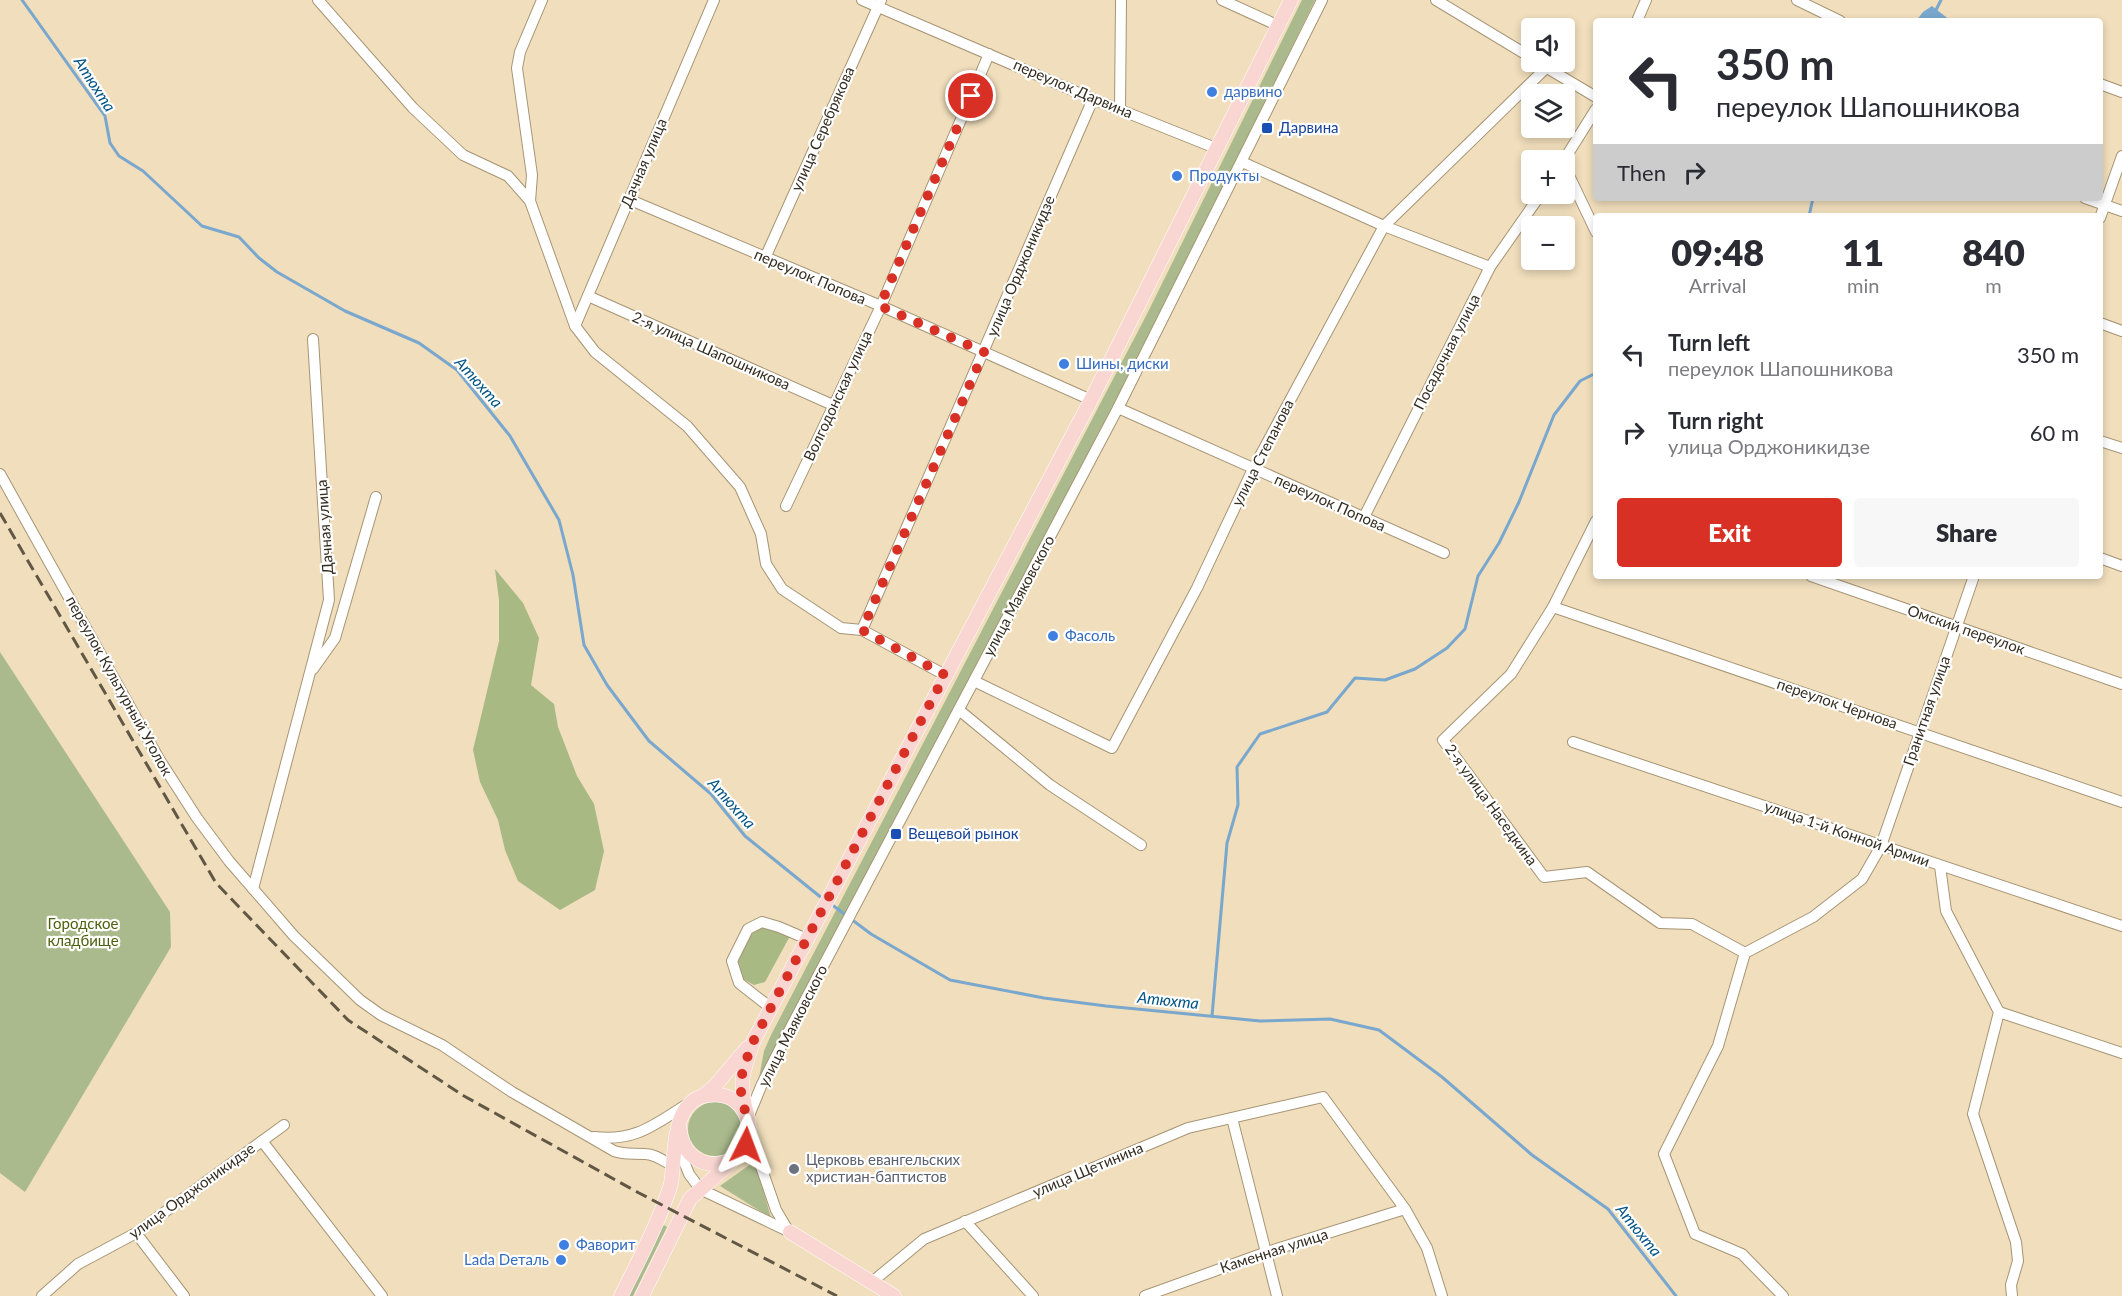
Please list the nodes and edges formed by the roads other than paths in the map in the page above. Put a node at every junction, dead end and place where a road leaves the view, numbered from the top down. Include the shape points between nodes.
1 (318, 0) edge
2 (542, 0) edge
3 (714, 0) edge
4 (862, 0) edge
5 (1121, 0) edge
6 (1221, 0) edge
7 (1291, 0) edge
8 (1322, 0) edge
9 (1437, 0) edge
10 (1646, 0) edge
11 (1797, 0) edge
12 (880, 3) edge
13 (1638, 18) edge
14 (1834, 18) edge
15 (1279, 26) junction
16 (1521, 51) edge
17 (989, 54) junction
18 (1534, 72) edge
19 (1555, 72) edge
20 (2103, 85) edge
21 (2122, 92) edge
22 (1593, 95) edge
23 (1093, 99) junction
24 (1120, 110) junction
25 (1593, 114) edge
26 (1218, 149) junction
27 (1572, 150) edge
28 (2122, 156) edge
29 (1242, 162) junction
30 (1575, 187) edge
31 (628, 199) junction
32 (530, 201) junction
33 (2094, 201) edge
34 (1534, 204) edge
35 (2105, 205) junction
36 (2122, 211) edge
37 (2102, 213) edge
38 (1384, 226) junction
39 (1593, 226) edge
40 (765, 258) junction
41 (1490, 267) junction
42 (588, 296) junction
43 (880, 306) junction
44 (2103, 324) edge
45 (575, 326) junction
46 (2122, 331) edge
47 (313, 339) dead end
48 (984, 352) junction
49 (1090, 400) junction
50 (835, 406) junction
51 (1118, 408) junction
52 (2103, 442) edge
53 (2122, 448) edge
54 (1253, 469) junction
55 (0, 474) edge
56 (376, 497) dead end
57 (786, 506) dead end
58 (1364, 517) junction
59 (1593, 527) edge
60 (1444, 553) dead end
61 (2103, 559) edge
62 (2122, 566) edge
63 (1820, 579) edge
64 (1973, 579) edge
65 (1553, 607) junction
66 (1956, 627) junction
67 (862, 630) junction
68 (945, 675) junction
69 (308, 677) junction
70 (974, 681) junction
71 (2122, 684) edge
72 (959, 710) junction
73 (1920, 732) junction
74 (1573, 742) dead end
75 (2122, 802) edge
76 (1141, 845) dead end
77 (1881, 846) junction
78 (1940, 866) junction
79 (252, 889) junction
80 (2122, 926) edge
81 (809, 934) junction
82 (1745, 953) junction
83 (771, 1008) junction
84 (1999, 1012) junction
85 (754, 1040) junction
86 (2122, 1053) edge
87 (698, 1098) junction
88 (1232, 1118) junction
89 (284, 1125) dead end
90 (749, 1125) junction
91 (680, 1133) junction
92 (590, 1137) junction
93 (262, 1141) junction
94 (737, 1156) junction
95 (673, 1166) junction
96 (700, 1189) junction
97 (1405, 1209) junction
98 (965, 1221) junction
99 (790, 1232) junction
100 (136, 1233) junction
101 (1267, 1252) junction
102 (872, 1282) junction
103 (42, 1296) edge
104 (184, 1296) edge
105 (382, 1296) edge
106 (621, 1296) edge
107 (642, 1296) edge
108 (894, 1296) edge
109 (1033, 1296) edge
110 (1145, 1296) edge
111 (1277, 1296) edge
112 (1442, 1296) edge
113 (1784, 1296) edge
114 (2012, 1296) edge

1 - 32 street via 413,108 463,155 508,176
2 - 32 street via 520,51 517,68 532,175
3 - 31 street, Дачная улица
4 - 12 street, переулок Дарвина
5 - 24 street
6 - 15 street
7 - 15 main road, улица Маяковского
8 - 29 street, улица Маяковского
9 - 16 street
10 - 13 street
11 - 14 street
12 - 17 street, переулок Дарвина
12 - 40 street, улица Серебрякова
15 - 26 main road, улица Маяковского
17 - 23 street, переулок Дарвина
17 - 43 street, Волгодонская улица
18 - 38 street, улица Степанова
19 - 22 street
20 - 21 street
23 - 24 street, переулок Дарвина
23 - 48 street, улица Орджоникидзе
24 - 26 street, переулок Дарвина
25 - 27 street
26 - 49 main road, улица Маяковского
28 - 35 street
29 - 38 street
29 - 51 street, улица Маяковского
30 - 39 street
31 - 40 street, переулок Попова
31 - 42 street, Дачная улица
32 - 45 street
33 - 35 street
34 - 41 street, Посадочная улица
35 - 36 street
35 - 37 street
38 - 41 street
38 - 54 street, улица Степанова
40 - 43 street, переулок Попова
41 - 58 street, Посадочная улица
42 - 45 street, Дачная улица
42 - 50 street, 2-я улица Шапошникова
43 - 48 street, переулок Попова
43 - 50 street, Волгодонская улица
44 - 46 street
45 - 67 street via 595,352 687,426 740,487 761,534 765,564 782,588 841,628
47 - 69 street, Дачная улица via 329,600
48 - 49 street, переулок Попова
48 - 67 street, улица Орджоникидзе
49 - 68 main road, улица Маяковского
50 - 57 street, Волгодонская улица
51 - 54 street, переулок Попова
51 - 70 street, улица Маяковского
52 - 53 street
54 - 58 street, переулок Попова
54 - 70 street, улица Степанова via 1197,588 1112,748
55 - 79 street, переулок Культурный Уголок via 159,759 197,818
56 - 69 street, Дачная улица via 335,638
58 - 60 street, переулок Попова
59 - 65 street, 2-я улица Наседкина
61 - 62 street
63 - 66 street, Омский переулок
64 - 66 street, Гранитная улица
65 - 73 street, переулок Чернова
65 - 82 street, 2-я улица Наседкина via 1511,674 1443,740 1544,877 1587,872 1660,923 1692,924
66 - 71 street, Омский переулок
66 - 73 street, Гранитная улица
67 - 68 street
68 - 81 main road, улица Маяковского
69 - 79 street, Дачная улица
70 - 72 street, улица Маяковского
72 - 76 street via 1050,785
72 - 90 street, улица Маяковского via 762,1084
73 - 75 street, переулок Чернова
73 - 77 street, Гранитная улица
74 - 77 street, улица 1-й Конной Армии
77 - 78 street, улица 1-й Конной Армии
77 - 82 street, Гранитная улица via 1862,879 1813,917
78 - 80 street, улица 1-й Конной Армии
78 - 84 street via 1946,911
79 - 92 street, переулок Культурный Уголок via 360,1000 381,1015 442,1045
81 - 83 main road, улица Маяковского
81 - 83 street via 762,922 748,929 732,961 739,983
82 - 113 street via 1718,1046 1664,1154 1695,1234 1742,1254
83 - 85 main road, улица Маяковского
84 - 86 street
84 - 114 street via 1973,1114 2016,1242 2018,1261
85 - 87 main road, улица Маяковского via 714,1087
85 - 90 main road, улица Маяковского via 742,1071 741,1087
87 - 90 main road via 717,1094 731,1098 741,1106
87 - 91 main road via 683,1113
87 - 92 street via 642,1132 625,1138
88 - 97 street, улица Щетинина via 1323,1097
88 - 98 street, улица Щетинина via 1188,1128
88 - 101 street
89 - 93 street, улица Орджоникидзе
90 - 94 main road via 746,1145
90 - 99 street via 776,1210
91 - 94 main road via 687,1152 698,1161 725,1163
91 - 95 main road via 674,1145
91 - 96 street via 683,1159
92 - 95 street, переулок Культурный Уголок via 614,1151 658,1157
93 - 100 street, улица Орджоникидзе
93 - 105 street
94 - 96 main road
95 - 106 main road via 665,1203
96 - 99 street
96 - 107 main road via 682,1212
97 - 101 street, Каменная улица
97 - 112 street via 1427,1248
98 - 102 street, улица Щетинина via 924,1239
98 - 109 street
99 - 102 main road
100 - 103 street, улица Орджоникидзе via 78,1264
100 - 104 street
101 - 110 street, Каменная улица
101 - 111 street
102 - 108 main road

